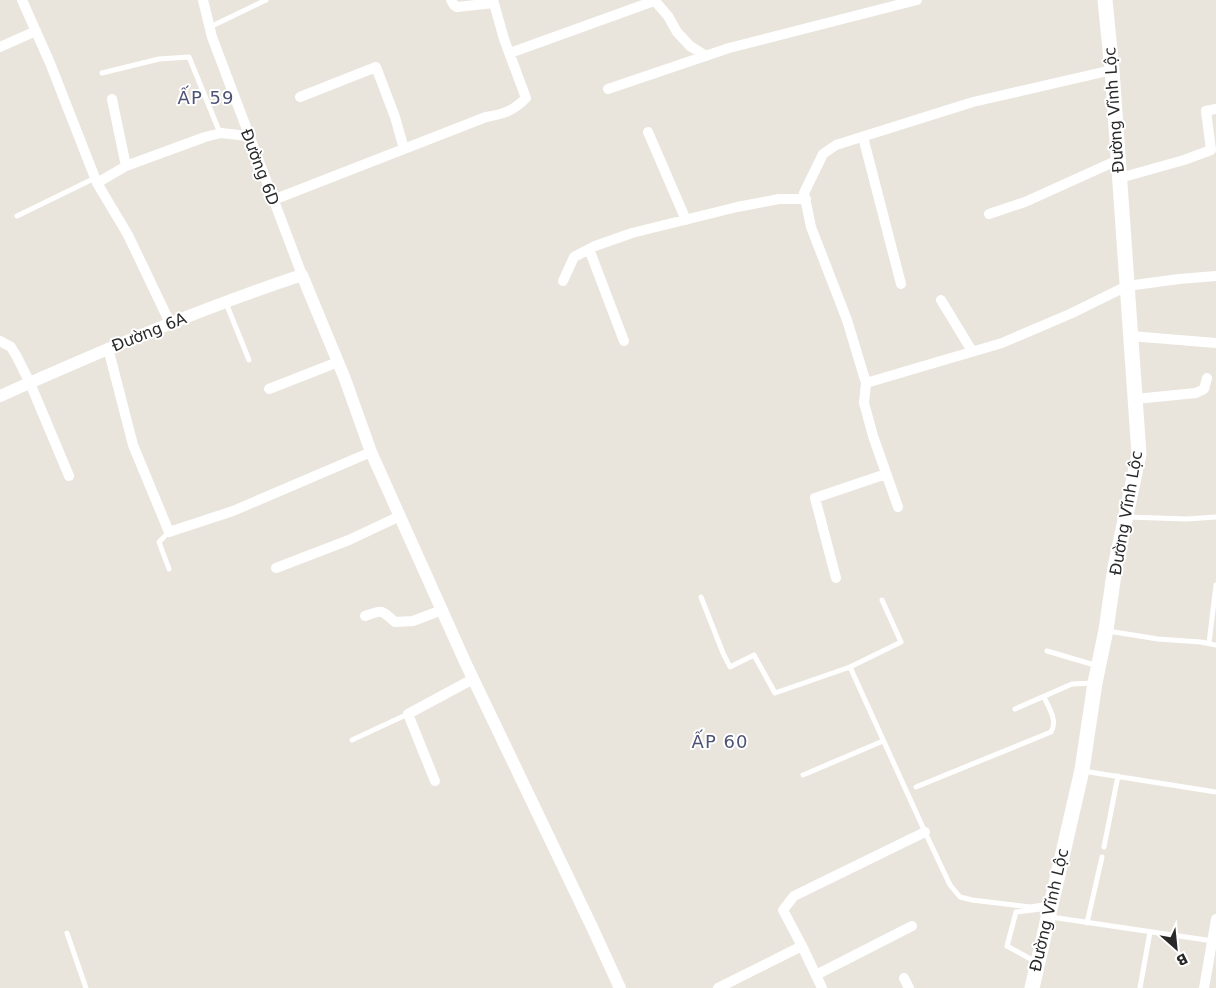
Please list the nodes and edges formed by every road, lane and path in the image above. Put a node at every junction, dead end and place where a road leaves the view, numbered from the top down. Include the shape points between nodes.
1 (22, 0) edge
2 (203, 0) edge
3 (266, 0) edge
4 (451, 0) edge
5 (654, 0) edge
6 (917, 0) edge
7 (1105, 0) edge
8 (493, 2) edge
9 (210, 27) junction
10 (36, 31) junction
11 (0, 47) edge
12 (510, 53) junction
13 (706, 56) junction
14 (1112, 70) junction
15 (102, 73) dead end
16 (608, 88) dead end
17 (300, 98) dead end
18 (112, 99) dead end
19 (1216, 109) edge
20 (648, 132) dead end
21 (220, 134) junction
22 (248, 136) junction
23 (863, 137) junction
24 (404, 150) junction
25 (1213, 152) edge
26 (1118, 160) junction
27 (126, 166) junction
28 (1120, 178) junction
29 (96, 180) junction
30 (806, 199) junction
31 (273, 200) junction
32 (989, 214) dead end
33 (17, 216) dead end
34 (686, 220) junction
35 (589, 249) junction
36 (302, 276) junction
37 (1216, 276) edge
38 (563, 281) dead end
39 (901, 284) dead end
40 (1127, 286) junction
41 (942, 300) dead end
42 (226, 302) junction
43 (170, 323) junction
44 (1131, 336) junction
45 (0, 341) edge
46 (624, 341) dead end
47 (1216, 343) edge
48 (108, 348) junction
49 (972, 351) junction
50 (249, 360) dead end
51 (338, 362) junction
52 (1207, 378) dead end
53 (866, 382) junction
54 (30, 383) junction
55 (269, 389) dead end
56 (0, 396) edge
57 (1135, 398) junction
58 (371, 452) junction
59 (886, 474) junction
60 (69, 476) dead end
61 (898, 507) dead end
62 (400, 516) junction
63 (1125, 517) junction
64 (1216, 517) edge
65 (169, 532) junction
66 (276, 568) dead end
67 (169, 570) dead end
68 (836, 578) dead end
69 (1216, 586) edge
70 (701, 597) dead end
71 (882, 600) dead end
72 (442, 610) junction
73 (365, 616) dead end
74 (1106, 630) junction
75 (1209, 643) junction
76 (1216, 645) edge
77 (1047, 652) dead end
78 (850, 666) junction
79 (1098, 666) junction
80 (473, 679) junction
81 (1095, 683) junction
82 (1044, 697) junction
83 (1015, 709) dead end
84 (408, 714) junction
85 (352, 740) dead end
86 (883, 741) junction
87 (1082, 770) junction
88 (803, 775) dead end
89 (1118, 776) junction
90 (435, 781) dead end
91 (916, 787) dead end
92 (1216, 792) edge
93 (925, 832) junction
94 (1104, 847) dead end
95 (1102, 857) dead end
96 (1049, 910) junction
97 (1216, 919) edge
98 (1087, 923) junction
99 (912, 926) dead end
100 (1150, 932) junction
101 (67, 933) dead end
102 (1214, 941) edge
103 (802, 946) junction
104 (1037, 962) junction
105 (816, 975) junction
106 (904, 978) dead end
107 (86, 988) edge
108 (620, 988) edge
109 (718, 988) edge
110 (822, 988) edge
111 (909, 988) edge
112 (1032, 988) edge
113 (1140, 988) edge
114 (1204, 988) edge

1 - 10 street
2 - 9 street, Đường 6D
3 - 9 lane
4 - 8 street via 457,7
5 - 12 street
5 - 13 street via 683,39
6 - 13 street
7 - 14 main road, Đường Vĩnh Lộc
8 - 12 street
9 - 22 street, Đường 6D
10 - 11 street
10 - 29 street
12 - 24 street via 526,98 515,109 486,117
13 - 16 street
14 - 23 street via 973,102
14 - 26 main road, Đường Vĩnh Lộc
15 - 21 lane via 159,59 189,57
17 - 24 street via 376,67
18 - 27 street
19 - 25 street via 1206,111
20 - 34 street
21 - 22 street
21 - 27 street
22 - 31 street, Đường 6D
23 - 30 street via 823,154 804,193
23 - 39 street
24 - 31 street
25 - 28 street
26 - 28 main road, Đường Vĩnh Lộc
26 - 32 street via 1025,202
27 - 29 street
28 - 40 main road, Đường Vĩnh Lộc
29 - 33 lane
29 - 43 street via 128,235
30 - 34 street via 762,202
30 - 53 street via 811,227
31 - 36 street, Đường 6D
34 - 35 street via 632,233
35 - 38 street via 574,256
35 - 46 street
36 - 42 street, Đường 6A
36 - 51 street
37 - 40 street
40 - 44 main road, Đường Vĩnh Lộc
40 - 49 street via 1002,343
41 - 49 street
42 - 43 street, Đường 6A
42 - 50 lane
43 - 48 street, Đường 6A
44 - 47 street
44 - 57 main road, Đường Vĩnh Lộc
45 - 54 street via 11,347
48 - 54 street, Đường 6A
48 - 65 street via 133,445
49 - 53 street
51 - 55 street
51 - 58 street
52 - 57 street via 1204,389 1196,393
53 - 59 street via 864,403
54 - 56 street, Đường 6A
54 - 60 street
57 - 63 main road, Đường Vĩnh Lộc via 1139,454
58 - 62 street
58 - 65 street via 233,511
59 - 61 street
59 - 68 street via 815,498
62 - 66 street
62 - 72 street
63 - 64 lane
63 - 74 main road, Đường Vĩnh Lộc
65 - 67 lane via 159,542
69 - 75 lane
70 - 78 lane via 730,667 754,655 775,693
71 - 78 lane via 901,642
72 - 73 street via 413,621 395,622 382,611
72 - 80 street
74 - 75 lane
74 - 79 main road, Đường Vĩnh Lộc
75 - 76 lane
77 - 79 lane
78 - 86 lane
79 - 81 main road, Đường Vĩnh Lộc
80 - 84 street
80 - 108 street
81 - 82 lane via 1072,684
81 - 87 main road, Đường Vĩnh Lộc
82 - 83 lane
82 - 91 lane via 1054,721 1051,732
84 - 85 lane
84 - 90 street
86 - 88 lane
86 - 93 lane
87 - 89 lane
87 - 96 main road, Đường Vĩnh Lộc
89 - 92 lane
89 - 94 lane
93 - 96 lane via 950,885 960,896
93 - 103 street via 794,896 783,910
95 - 98 lane
96 - 98 lane
96 - 104 main road, Đường Vĩnh Lộc
96 - 104 lane via 1016,912 1007,946
97 - 102 street
98 - 100 lane
99 - 105 street
100 - 102 lane
100 - 113 lane
101 - 107 lane
102 - 114 street
103 - 105 street
103 - 109 street
104 - 112 main road, Đường Vĩnh Lộc
105 - 110 street
106 - 111 street

